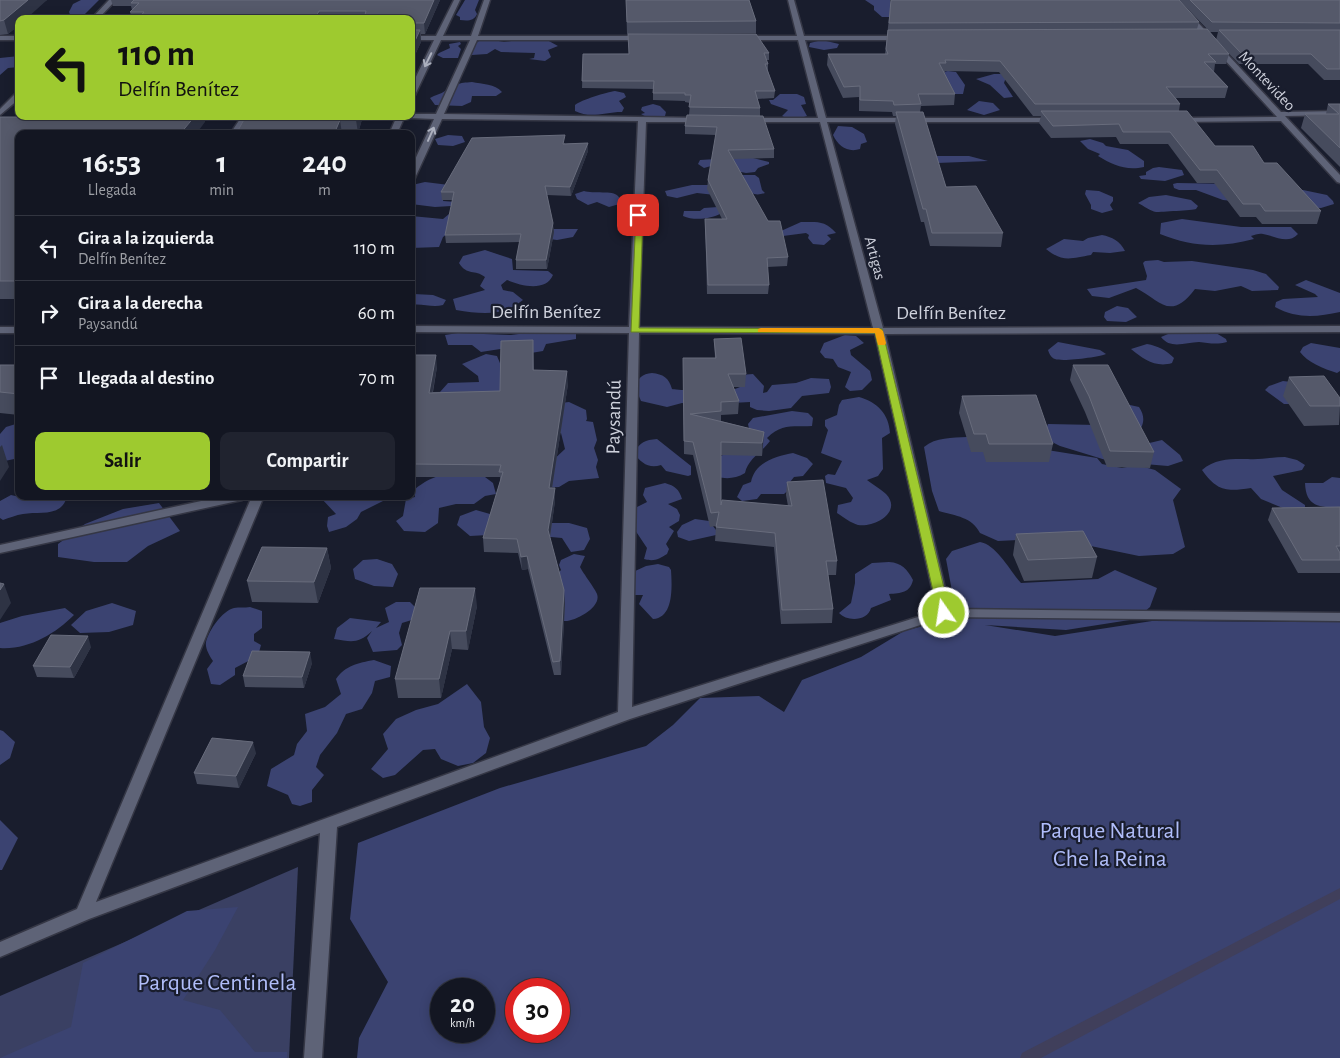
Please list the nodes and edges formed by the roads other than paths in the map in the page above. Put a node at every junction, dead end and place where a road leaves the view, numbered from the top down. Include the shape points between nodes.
1 (113, 0) edge
2 (457, 0) edge
3 (488, 0) edge
4 (791, 0) edge
5 (1173, 0) edge
6 (98, 15) edge
7 (1216, 36) edge
8 (1197, 37) edge
9 (1207, 37) junction
10 (0, 38) edge
11 (15, 38) edge
12 (415, 38) edge
13 (439, 38) junction
14 (474, 38) junction
15 (652, 38) edge
16 (732, 38) edge
17 (801, 38) junction
18 (910, 38) edge
19 (415, 87) edge
20 (15, 99) edge
21 (1340, 113) edge
22 (0, 114) edge
23 (415, 116) edge
24 (438, 116) junction
25 (1281, 117) junction
26 (0, 120) edge
27 (10, 120) edge
28 (642, 120) junction
29 (709, 120) edge
30 (737, 120) edge
31 (823, 120) junction
32 (1068, 120) edge
33 (1166, 120) edge
34 (415, 169) edge
35 (1340, 180) edge
36 (415, 329) edge
37 (1340, 329) edge
38 (0, 330) edge
39 (15, 330) edge
40 (634, 330) junction
41 (879, 331) junction
42 (224, 500) edge
43 (256, 500) edge
44 (0, 549) edge
45 (944, 613) junction
46 (1340, 617) edge
47 (626, 715) junction
48 (329, 824) junction
49 (83, 914) junction
50 (0, 950) edge
51 (313, 1058) edge

1 - 6 street
2 - 13 street
3 - 14 street
4 - 17 street, Artigas
5 - 9 street, Montevideo
7 - 9 street
8 - 9 street
9 - 25 street, Montevideo
10 - 11 street
12 - 13 street
13 - 14 street
13 -> 19 street
14 - 15 street
14 - 24 street
16 - 17 street
17 - 18 street
17 - 31 street, Artigas
20 - 22 street
21 - 25 street
23 - 24 street
24 - 28 street
34 -> 24 street
25 - 33 street
25 - 35 street, Montevideo
26 - 27 street
28 - 29 street
28 - 40 street, Paysandú
30 - 31 street
31 - 32 street
31 - 41 street, Artigas
36 - 40 street, Delfín Benítez
37 - 41 street, Delfín Benítez
38 - 39 street
40 - 41 street, Delfín Benítez
40 - 47 street, Paysandú
41 - 45 street, Artigas
42 - 44 street
43 - 49 street
45 - 46 street
45 - 47 street
47 - 48 street
48 - 49 street
48 - 51 street
49 - 50 street

